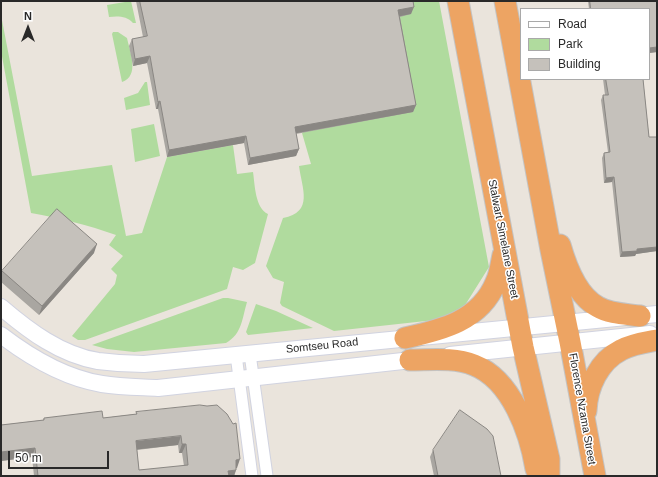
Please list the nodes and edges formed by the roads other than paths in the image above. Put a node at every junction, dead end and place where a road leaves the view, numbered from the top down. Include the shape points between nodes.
1 (458, 1) edge
2 (505, 1) edge
3 (534, 160) junction
4 (504, 246) junction
5 (1, 308) edge
6 (649, 315) edge
7 (568, 332) junction
8 (657, 333) edge
9 (1, 336) edge
10 (521, 337) junction
11 (405, 338) junction
12 (657, 340) edge
13 (243, 354) junction
14 (410, 360) junction
15 (245, 378) junction
16 (585, 426) junction
17 (252, 476) edge
18 (267, 476) edge
19 (537, 476) edge
20 (550, 476) edge
21 (595, 476) edge

1 - 4 highway, Stalwart Simelane Street
2 - 3 highway
3 - 6 highway via 561,248 579,289 597,307 608,311
3 - 7 highway
4 - 10 highway, Stalwart Simelane Street
4 - 11 highway via 496,282 481,305 458,322 440,330
5 - 13 main road, Somtseu Road via 48,342 70,353 97,361 144,364
6 - 7 main road, Somtseu Road
7 - 8 main road, Somtseu Road
7 - 10 main road, Somtseu Road
7 - 16 highway, Florence Nzama Street
9 - 15 main road, Somtseu Road via 37,361 78,379 103,384 158,388
10 - 11 main road, Somtseu Road
10 - 14 main road, Somtseu Road
10 - 20 highway, Stalwart Simelane Street via 549,459
11 - 13 main road, Somtseu Road
12 - 16 highway via 622,350 608,359 591,386 586,401
13 - 15 street
14 - 15 main road, Somtseu Road
14 - 19 highway via 457,361 474,365 490,375 504,388 515,404 533,451
15 - 17 street
15 - 18 street
16 - 21 highway, Florence Nzama Street

